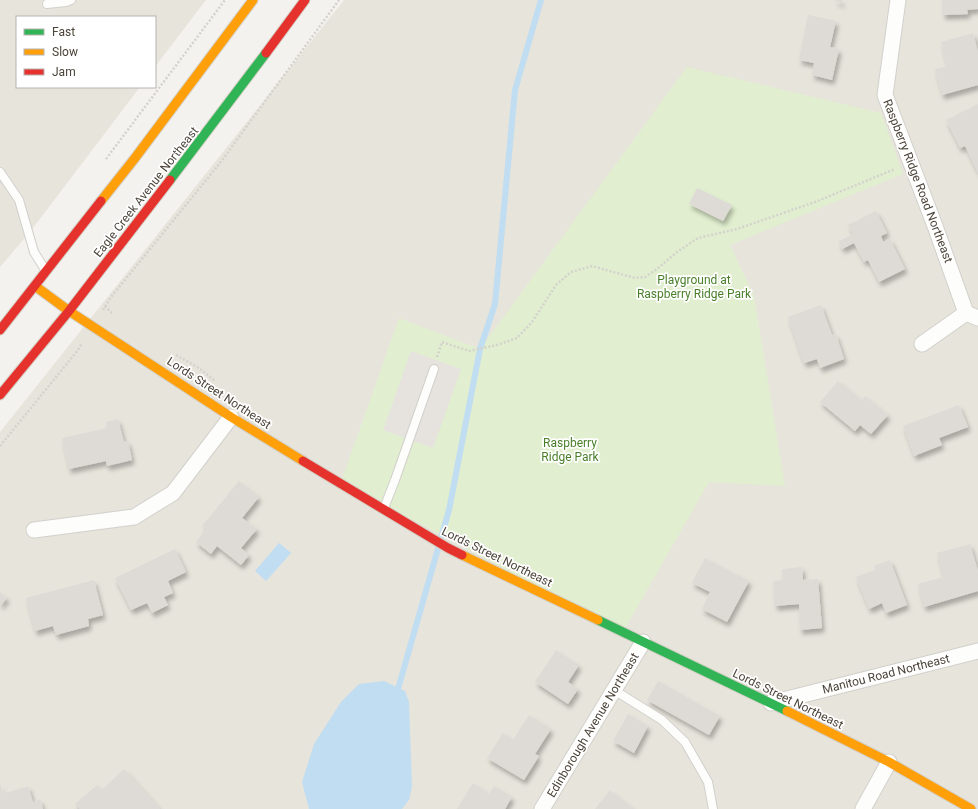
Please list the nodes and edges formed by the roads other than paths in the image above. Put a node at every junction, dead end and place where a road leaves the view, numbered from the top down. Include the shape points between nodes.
1 (71, 0) edge
2 (253, 0) edge
3 (305, 0) edge
4 (898, 0) edge
5 (47, 4) dead end
6 (0, 172) edge
7 (46, 271) junction
8 (35, 286) junction
9 (69, 311) junction
10 (972, 316) edge
11 (0, 330) edge
12 (922, 344) dead end
13 (434, 369) road end
14 (0, 395) edge
15 (231, 417) junction
16 (383, 508) junction
17 (34, 530) dead end
18 (643, 642) junction
19 (978, 651) edge
20 (614, 690) junction
21 (771, 704) junction
22 (889, 762) junction
23 (542, 809) edge
24 (713, 809) edge
25 (862, 809) edge
26 (971, 809) edge

1 - 5 lane
2 - 7 street via 135,158
3 - 9 street, Eagle Creek Avenue Northeast via 197,146
4 - 10 street, Raspberry Ridge Road Northeast via 885,95
6 - 7 lane via 19,200 34,252
7 - 8 street
8 - 9 street, Lords Street Northeast
8 - 11 street
9 - 14 street, Eagle Creek Avenue Northeast
9 - 15 street, Lords Street Northeast
10 - 12 street
13 - 16 lane via 396,480
15 - 16 street, Lords Street Northeast
15 - 17 street via 173,493 134,517
16 - 18 street, Lords Street Northeast via 448,548
18 - 20 street, Edinborough Avenue Northeast
18 - 21 street, Lords Street Northeast
19 - 21 street, Manitou Road Northeast
20 - 23 street, Edinborough Avenue Northeast
20 - 24 lane via 662,720 685,742 708,782
21 - 22 street, Lords Street Northeast
22 - 25 street
22 - 26 street, Lords Street Northeast

